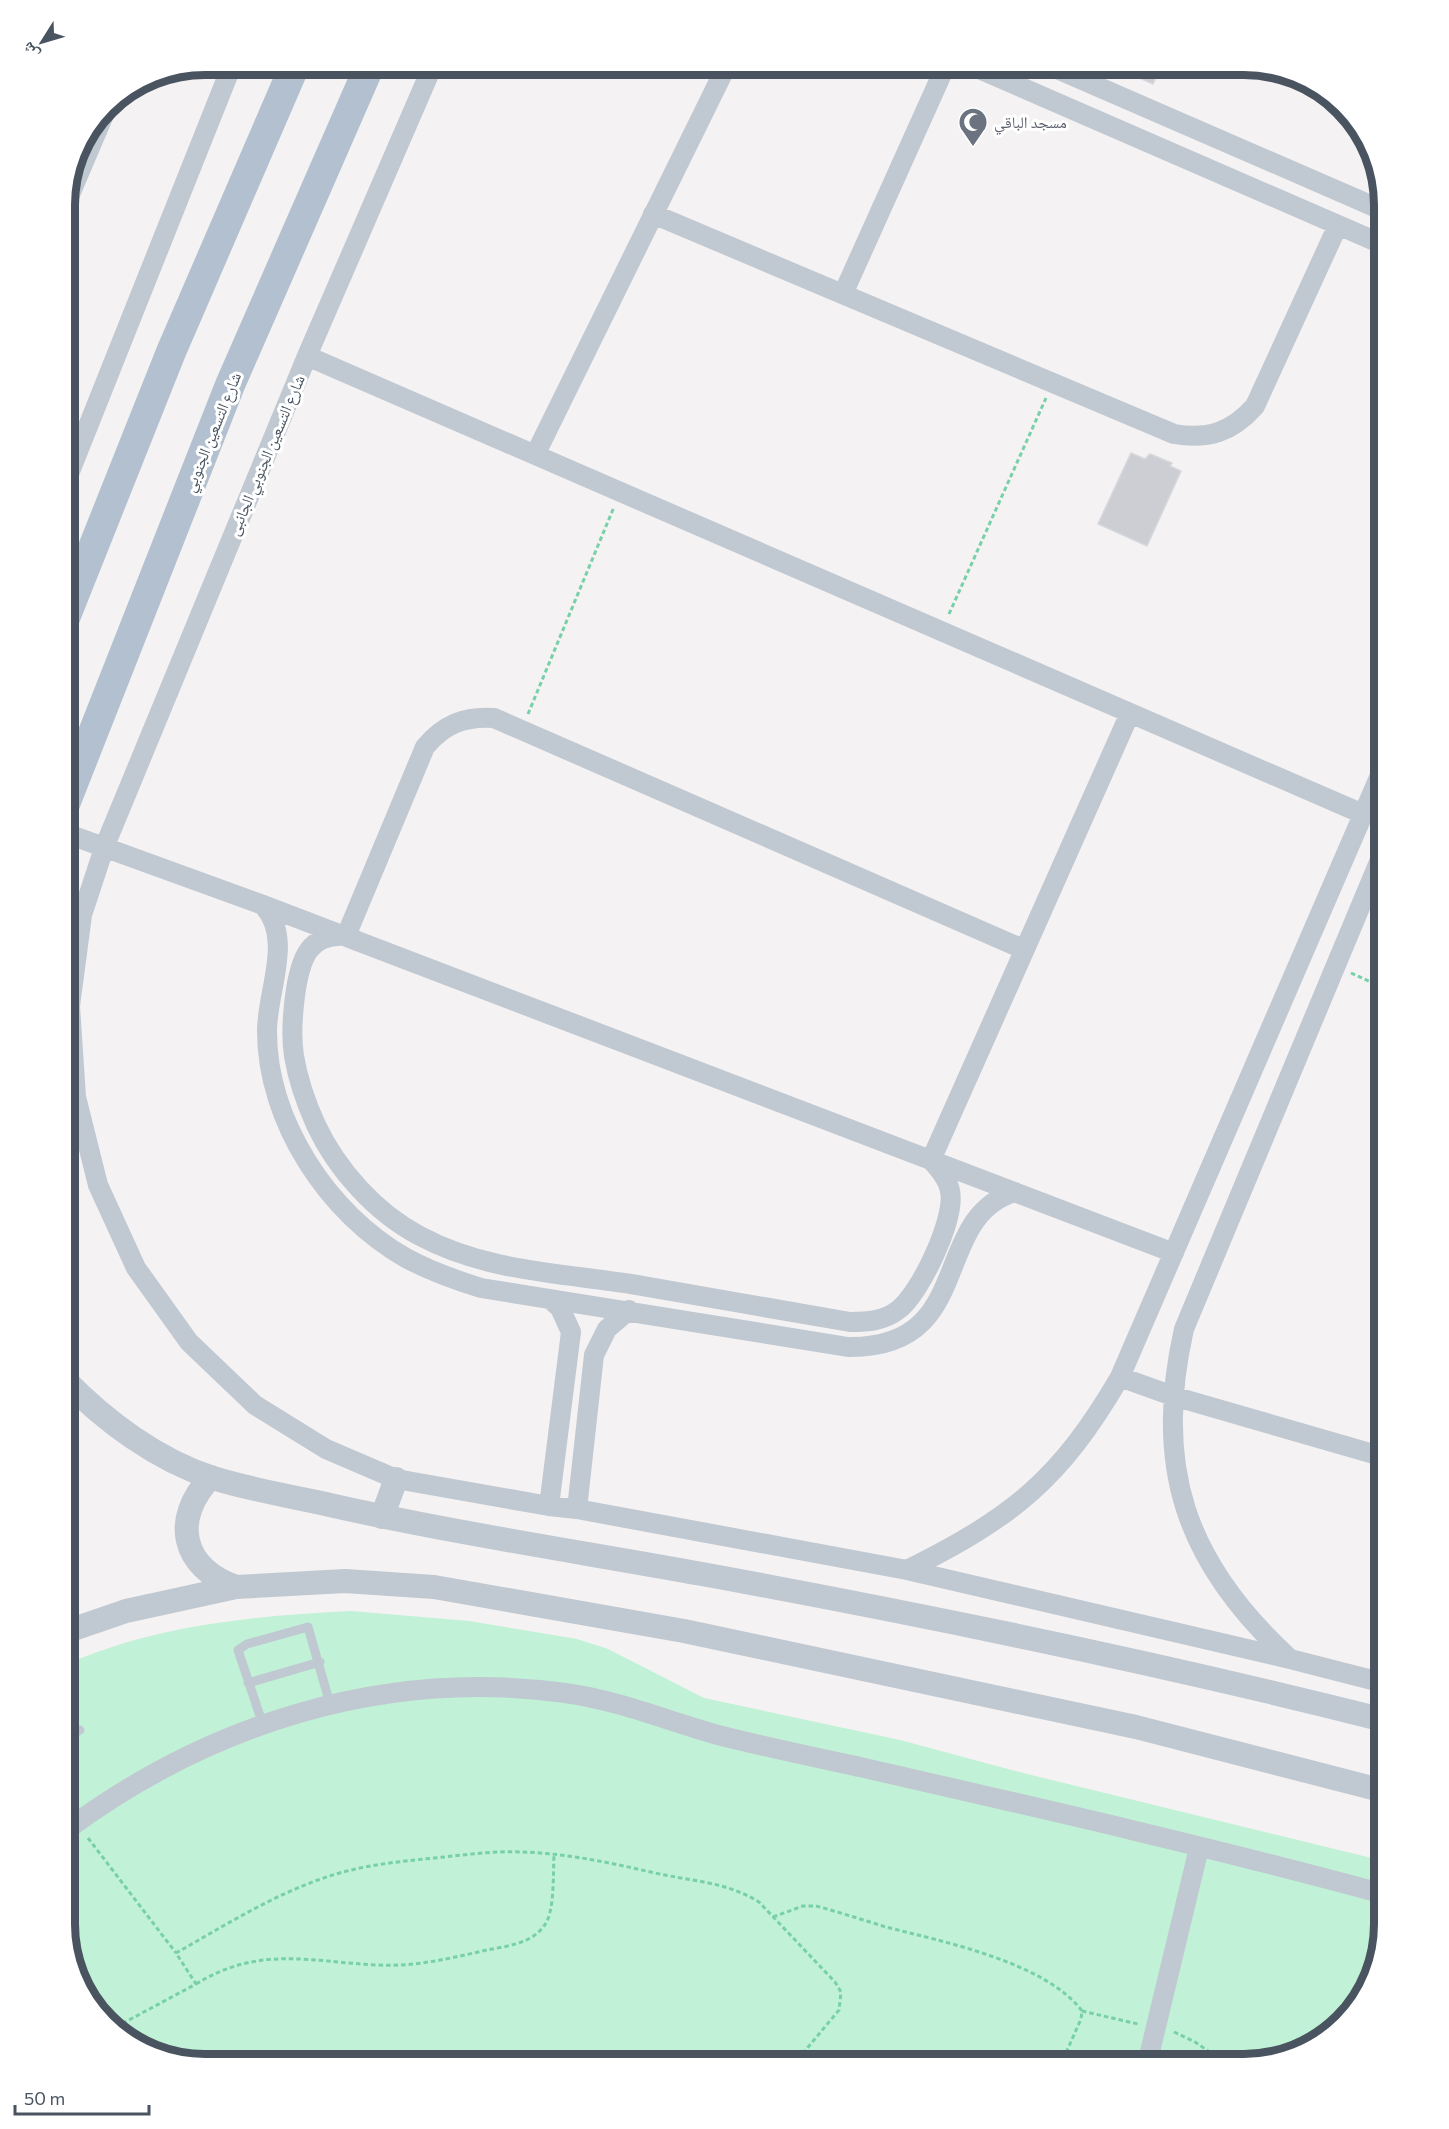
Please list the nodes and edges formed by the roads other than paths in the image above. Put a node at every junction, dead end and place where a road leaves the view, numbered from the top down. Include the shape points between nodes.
1 (228, 75) edge
2 (290, 75) edge
3 (365, 75) edge
4 (428, 75) edge
5 (722, 75) edge
6 (942, 75) edge
7 (993, 75) edge
8 (1071, 75) edge
9 (95, 136) edge
10 (78, 176) edge
11 (1374, 207) edge
12 (652, 214) junction
13 (1338, 225) junction
14 (1374, 241) edge
15 (843, 294) junction
16 (307, 356) junction
17 (535, 455) junction
18 (75, 459) edge
19 (75, 567) edge
20 (1130, 713) junction
21 (75, 779) edge
22 (1374, 789) edge
23 (1363, 814) junction
24 (75, 837) edge
25 (104, 848) junction
26 (1374, 874) edge
27 (1325, 902) junction
28 (263, 905) junction
29 (1357, 915) junction
30 (346, 936) junction
31 (1023, 949) junction
32 (75, 968) edge
33 (75, 1081) edge
34 (931, 1160) junction
35 (1015, 1192) junction
36 (1174, 1253) junction
37 (550, 1299) junction
38 (629, 1310) junction
39 (1120, 1377) junction
40 (75, 1389) edge
41 (1173, 1396) junction
42 (1374, 1454) edge
43 (211, 1477) junction
44 (396, 1479) junction
45 (549, 1506) junction
46 (577, 1509) junction
47 (382, 1518) junction
48 (907, 1570) junction
49 (236, 1587) junction
50 (75, 1628) edge
51 (1290, 1659) junction
52 (320, 1662) junction
53 (1374, 1680) edge
54 (249, 1683) junction
55 (330, 1704) junction
56 (1374, 1718) edge
57 (263, 1725) junction
58 (80, 1730) dead end
59 (75, 1733) edge
60 (1374, 1788) edge
61 (75, 1824) edge
62 (1199, 1848) junction
63 (1374, 1891) edge
64 (1149, 2054) edge

1 - 18 street
2 - 19 main road
3 - 21 main road, شارع التسعين الجنوبي via 230,386
4 - 16 street, شارع التسعين الجنوبي الجانبى
5 - 12 street
6 - 15 street
7 - 13 street
8 - 11 street
9 - 10 street
12 - 15 street
12 - 17 street
13 - 14 street
13 - 15 street via 1255,406 1243,420 1210,436 1174,434
16 - 17 street
16 - 25 street, شارع التسعين الجنوبي الجانبى
17 - 20 street
20 - 23 street
20 - 31 street
22 - 23 street
23 - 27 street
24 - 25 street
25 - 28 street
25 - 32 street, شارع التسعين الجنوبي الجانبى via 82,915
26 - 29 street
27 - 29 street
27 - 36 street
28 - 30 street
28 - 37 street via 272,914 279,938 269,1003 269,1058 278,1099 315,1173 363,1227 405,1257 481,1288
29 - 41 street via 1184,1329
30 - 31 street via 425,747 448,725 478,717 494,718
30 - 34 street
30 - 34 street via 325,938 304,958 292,1030 303,1091 335,1159 359,1188 386,1214 451,1252 487,1263 867,1322 884,1318 910,1299 946,1224 950,1190
31 - 34 street
33 - 44 street, شارع التسعين الجنوبي الجانبى via 98,1185 136,1268 189,1342 255,1405 326,1449
34 - 35 street
35 - 36 street
35 - 38 street via 999,1197 976,1218 930,1315 893,1342 870,1348 848,1347
36 - 39 street
37 - 38 street
37 - 45 street via 560,1308 571,1332
38 - 46 street via 607,1329 594,1355
39 - 41 street
39 - 48 street via 1091,1426 1033,1492 979,1532
40 - 43 street via 123,1431
41 - 42 street
41 - 51 street via 1174,1458 1195,1534 1234,1602
43 - 47 street
43 - 49 street via 189,1507 189,1545 201,1567
44 - 45 street, شارع التسعين الجنوبي الجانبى
44 - 47 street
45 - 46 street, شارع التسعين الجنوبي الجانبى
46 - 48 street, شارع التسعين الجنوبي الجانبى
47 - 56 street via 704,1574 1155,1664
48 - 51 street, شارع التسعين الجنوبي الجانبى
49 - 50 street via 126,1611
49 - 60 street via 301,1582 390,1583 501,1598 684,1631 1136,1727
51 - 53 street, شارع التسعين الجنوبي الجانبى
52 - 54 lane
52 - 54 lane via 308,1627 284,1633 238,1648
52 - 55 lane
54 - 57 lane
55 - 57 street
55 - 62 street via 443,1689 564,1693 612,1702 721,1735
57 - 61 street via 168,1764
58 - 59 lane
62 - 63 street
62 - 64 street

